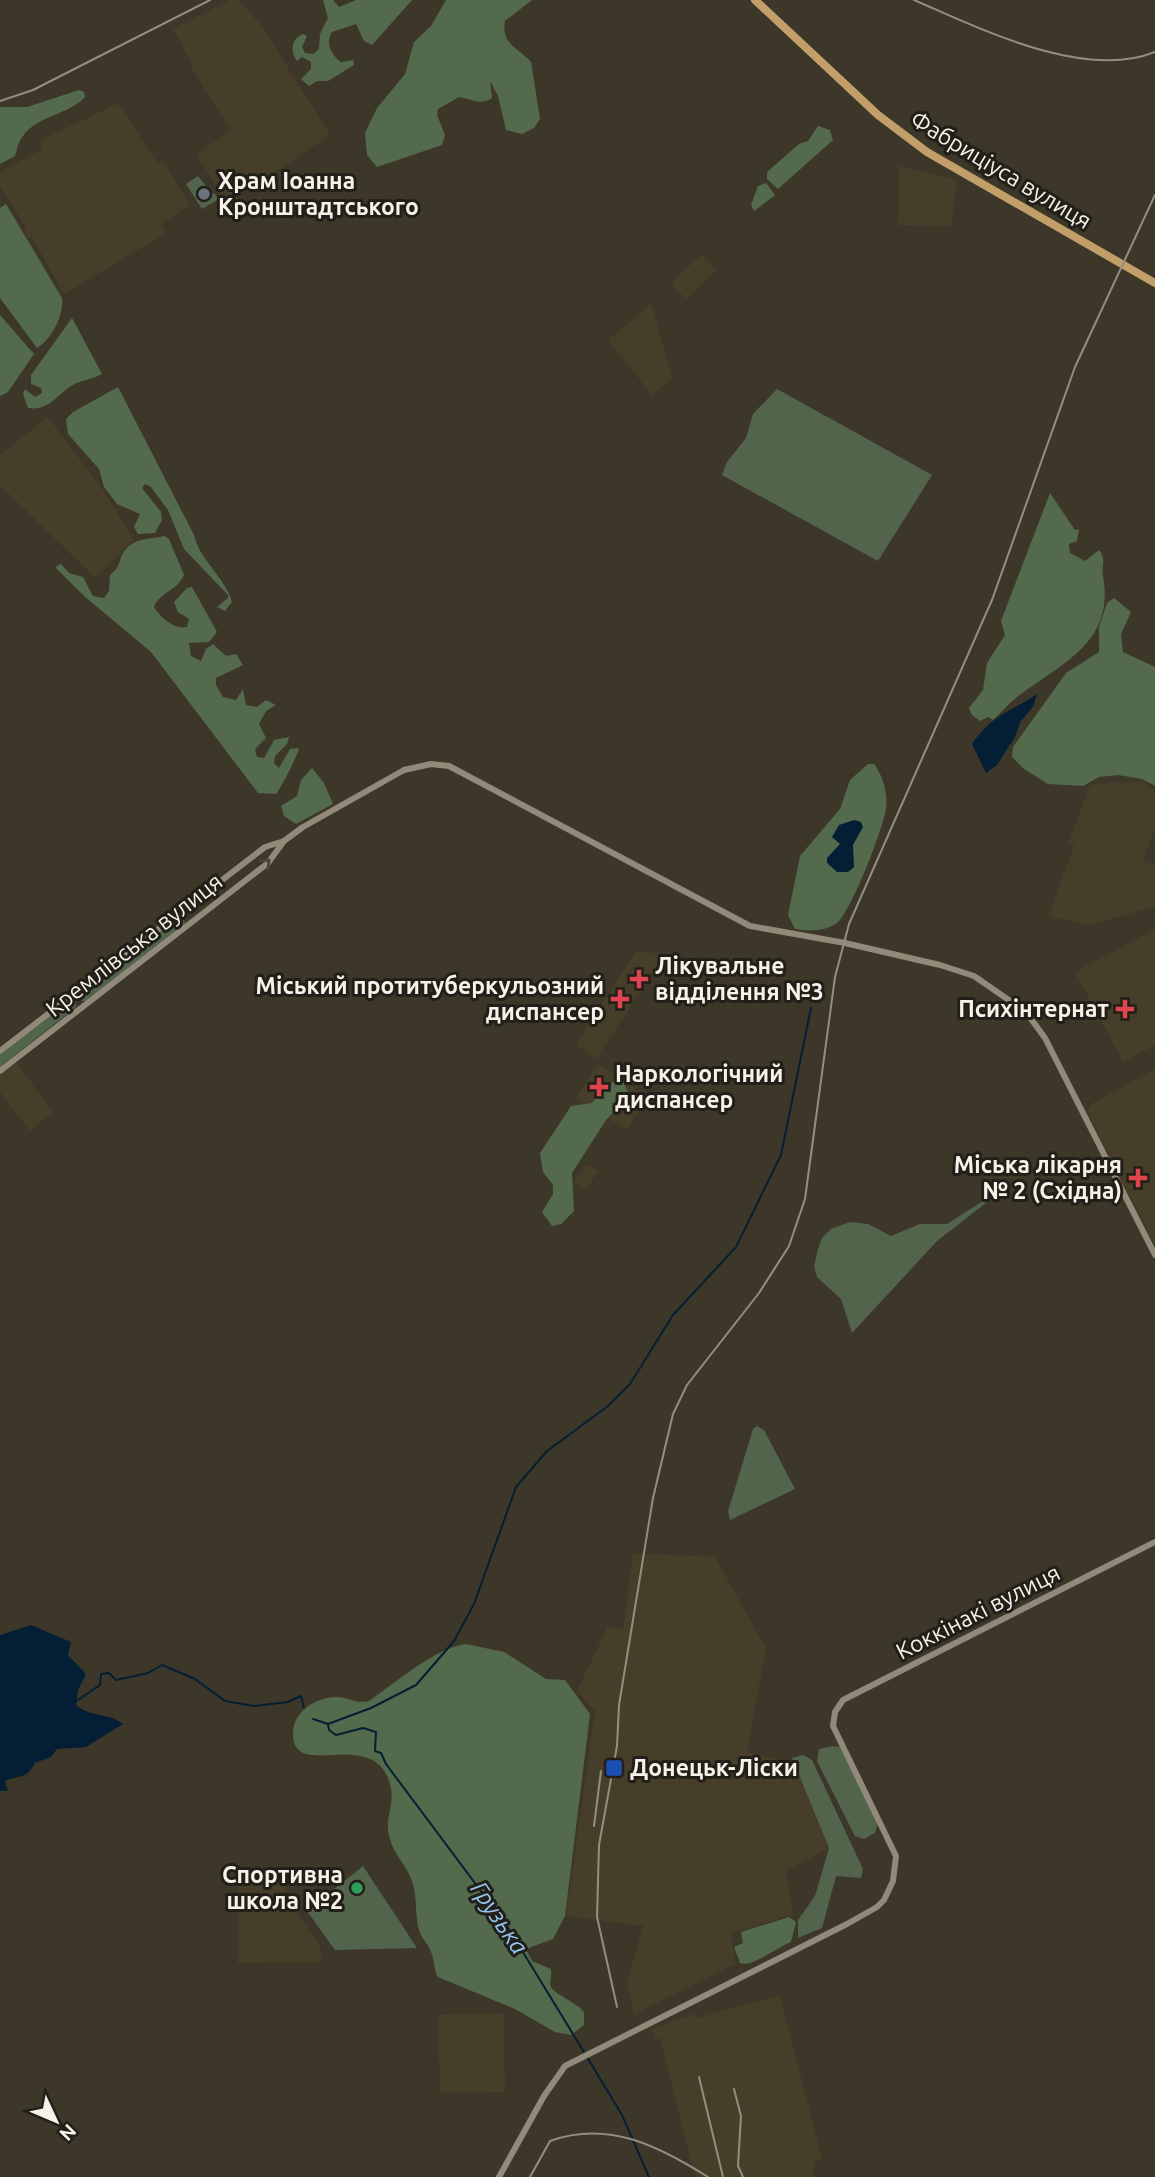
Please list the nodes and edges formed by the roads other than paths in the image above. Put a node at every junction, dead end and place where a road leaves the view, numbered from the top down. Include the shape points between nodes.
1 (755, 0) edge
2 (1155, 283) edge
3 (284, 841) junction
4 (0, 1051) edge
5 (0, 1071) edge
6 (1155, 1255) edge
7 (1155, 1542) edge
8 (499, 2177) edge

1 - 2 main road, Фабриціуса вулиця via 878,115 927,152
3 - 4 street, Кремлівська вулиця via 265,847
5 -> 3 street, Кремлівська вулиця via 268,863
3 - 6 street, Кремлівська вулиця via 404,770 431,764 449,766 750,926 960,971 1026,1012 1045,1038
7 - 8 street, Коккінакі вулиця via 843,1700 835,1712 834,1726 896,1856 893,1881 884,1900 847,1924 579,2056 558,2073

